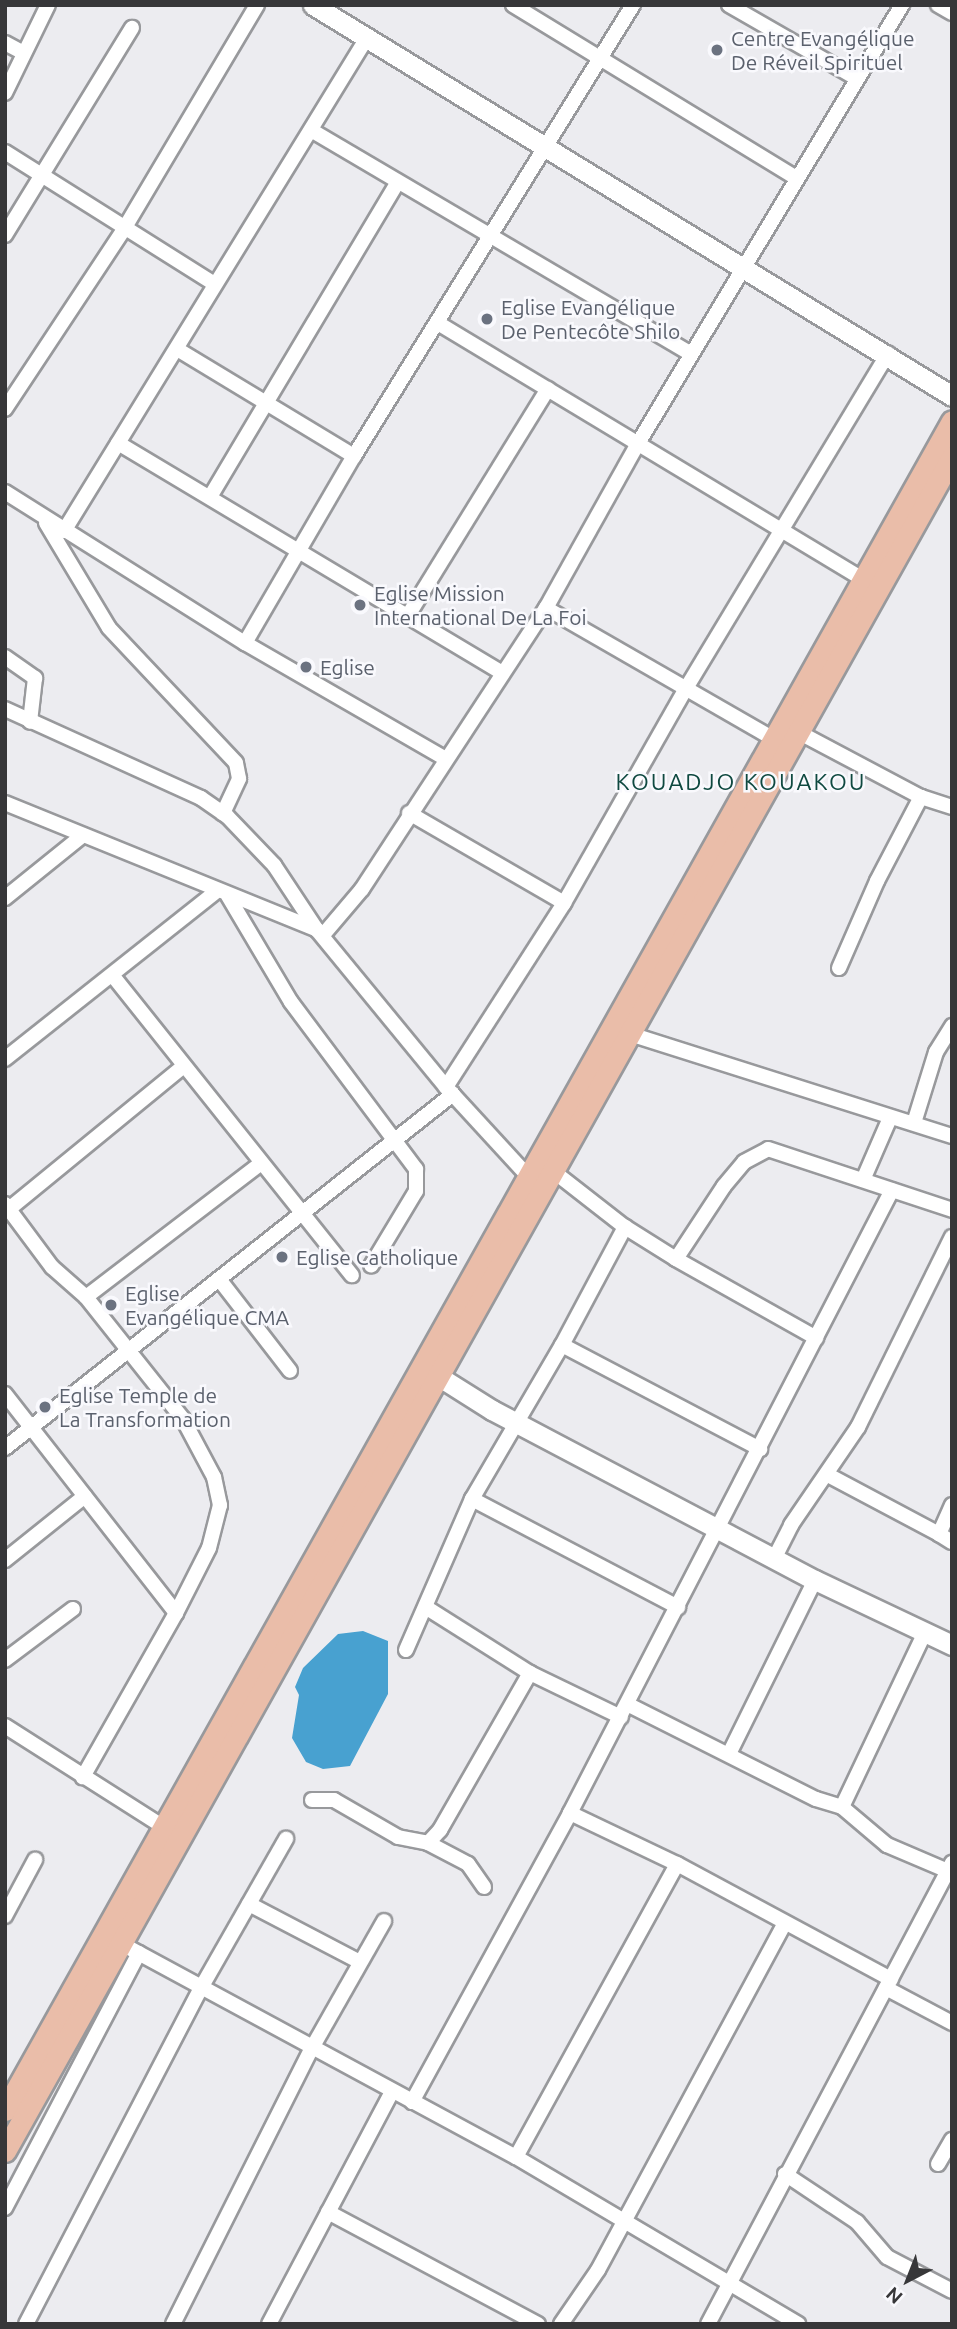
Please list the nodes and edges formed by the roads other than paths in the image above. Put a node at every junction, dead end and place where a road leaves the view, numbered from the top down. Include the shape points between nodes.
1 (48, 5) edge
2 (257, 5) edge
3 (313, 5) edge
4 (513, 5) edge
5 (633, 5) edge
6 (729, 5) edge
7 (902, 5) edge
8 (938, 5) edge
9 (952, 13) edge
10 (132, 28) dead end
11 (368, 36) junction
12 (5, 43) edge
13 (24, 53) junction
14 (600, 56) junction
15 (856, 78) junction
16 (5, 93) edge
17 (311, 131) junction
18 (545, 147) junction
19 (5, 152) edge
20 (41, 174) junction
21 (795, 177) junction
22 (397, 183) junction
23 (124, 229) junction
24 (5, 235) edge
25 (490, 236) junction
26 (745, 269) junction
27 (214, 283) junction
28 (438, 323) junction
29 (177, 349) junction
30 (691, 354) junction
31 (888, 354) junction
32 (548, 389) junction
33 (10, 393) edge
34 (952, 396) edge
35 (267, 402) junction
36 (5, 409) edge
37 (952, 421) edge
38 (118, 443) junction
39 (637, 445) junction
40 (354, 456) junction
41 (952, 457) edge
42 (5, 492) edge
43 (210, 497) junction
44 (41, 516) junction
45 (780, 530) junction
46 (64, 531) junction
47 (298, 549) junction
48 (863, 579) junction
49 (545, 608) junction
50 (407, 617) junction
51 (244, 643) junction
52 (5, 657) edge
53 (502, 673) junction
54 (685, 690) junction
55 (5, 709) edge
56 (30, 722) junction
57 (800, 733) junction
58 (772, 738) junction
59 (444, 758) junction
60 (921, 797) junction
61 (5, 803) edge
62 (952, 807) edge
63 (223, 813) junction
64 (410, 813) junction
65 (83, 835) junction
66 (222, 894) junction
67 (5, 898) edge
68 (564, 903) junction
69 (320, 933) junction
70 (839, 968) dead end
71 (114, 976) junction
72 (952, 1026) edge
73 (630, 1034) junction
74 (5, 1059) edge
75 (184, 1066) junction
76 (450, 1091) junction
77 (890, 1118) junction
78 (914, 1123) junction
79 (952, 1136) edge
80 (395, 1138) junction
81 (260, 1164) junction
82 (553, 1171) junction
83 (526, 1174) junction
84 (863, 1180) junction
85 (892, 1189) junction
86 (7, 1206) edge
87 (952, 1210) edge
88 (306, 1214) junction
89 (625, 1227) junction
90 (952, 1237) edge
91 (676, 1259) junction
92 (371, 1266) dead end
93 (352, 1275) dead end
94 (219, 1279) junction
95 (86, 1297) junction
96 (816, 1338) junction
97 (562, 1346) junction
98 (128, 1351) junction
99 (290, 1371) dead end
100 (438, 1376) junction
101 (5, 1394) edge
102 (514, 1422) junction
103 (31, 1428) junction
104 (5, 1448) edge
105 (760, 1449) junction
106 (828, 1475) junction
107 (85, 1496) junction
108 (472, 1499) junction
109 (952, 1505) edge
110 (720, 1530) junction
111 (939, 1534) junction
112 (952, 1542) edge
113 (774, 1559) junction
114 (5, 1560) edge
115 (815, 1580) junction
116 (678, 1607) junction
117 (427, 1608) junction
118 (73, 1609) dead end
119 (176, 1614) junction
120 (925, 1632) junction
121 (952, 1645) edge
122 (406, 1650) dead end
123 (5, 1660) edge
124 (530, 1673) junction
125 (625, 1711) junction
126 (5, 1726) edge
127 (729, 1754) junction
128 (83, 1777) junction
129 (312, 1800) dead end
130 (842, 1807) junction
131 (570, 1813) junction
132 (162, 1826) junction
133 (286, 1839) dead end
134 (428, 1843) junction
135 (35, 1860) dead end
136 (677, 1864) junction
137 (950, 1867) edge
138 (484, 1887) dead end
139 (249, 1904) junction
140 (5, 1916) edge
141 (384, 1921) dead end
142 (784, 1924) junction
143 (120, 1943) junction
144 (139, 1953) junction
145 (360, 1962) junction
146 (889, 1984) junction
147 (201, 1988) junction
148 (952, 2023) edge
149 (312, 2049) junction
150 (392, 2092) junction
151 (412, 2102) junction
152 (5, 2110) edge
153 (952, 2140) edge
154 (5, 2151) edge
155 (516, 2157) junction
156 (938, 2164) dead end
157 (785, 2174) junction
158 (5, 2208) edge
159 (328, 2212) junction
160 (622, 2218) junction
161 (727, 2281) junction
162 (952, 2291) edge
163 (271, 2323) edge
164 (26, 2324) edge
165 (173, 2324) edge
166 (538, 2324) edge
167 (561, 2324) edge
168 (708, 2324) edge
169 (798, 2324) edge

1 - 13 street
2 - 23 street
3 - 11 street
4 - 14 street
5 - 14 street
6 - 15 street
7 - 15 street
8 - 9 street
10 - 20 street
11 - 17 street
11 - 18 street
12 - 13 street
13 - 16 street
14 - 18 street
14 - 21 street
15 - 21 street
17 - 22 street
17 - 27 street
18 - 25 street
18 - 26 street
19 - 20 street
20 - 23 street
20 - 24 street
21 - 26 street
22 - 25 street
22 - 35 street
23 - 27 street
23 - 33 street
25 - 28 street
25 - 30 street
26 - 30 street
26 - 31 street
27 - 29 street
28 - 32 street
28 - 40 street
29 - 35 street
29 - 38 street
30 - 39 street
31 - 34 street
31 - 45 street
32 - 39 street
32 - 50 street
33 - 36 street
35 - 40 street
35 - 43 street
37 - 48 main road
38 - 43 street
38 - 46 street
39 - 45 street
39 - 49 street
40 - 47 street
41 - 57 main road
42 - 44 street
43 - 47 street
44 - 46 street
44 - 63 street via 108,628 236,763 239,779
45 - 48 street
45 - 54 street
46 - 51 street
47 - 50 street
47 - 51 street
48 - 58 main road
49 - 53 street
49 - 54 street
50 - 53 street
51 - 59 street
52 - 56 street via 35,678
53 - 59 street
54 - 58 street
54 - 68 street
55 - 56 street
56 - 63 street
57 - 60 street
57 - 73 main road
58 - 83 main road
59 - 64 street
60 - 62 street
60 - 70 street
61 - 65 street
63 - 69 street via 274,865
64 - 68 street
64 - 69 street via 362,889
65 - 66 street
65 - 67 street
66 - 69 street
66 - 71 street
66 - 80 street via 291,1002
68 - 76 street
69 - 76 street
71 - 74 street
71 - 75 street
72 - 78 street via 936,1052
73 - 77 street
73 - 82 main road
75 - 81 street
75 - 86 street
76 - 80 street
76 - 83 street
77 - 78 street
77 - 84 street
78 - 79 street
80 - 88 street
80 - 92 street via 419,1180
81 - 88 street
81 - 95 street
82 - 89 street
82 - 100 main road
83 - 132 main road
84 - 85 street
84 - 91 street via 778,1151 757,1153 724,1186
85 - 87 street
85 - 96 street
86 - 95 street via 52,1267
88 - 93 street
88 - 94 street
89 - 91 street
89 - 97 street
90 - 106 street via 872,1401
91 - 96 street
94 - 98 street
94 - 99 street
95 - 98 street
96 - 105 street
97 - 102 street
97 - 105 street
98 - 103 street
98 - 119 street via 203,1451 220,1506 209,1548
100 - 102 street
100 - 143 main road
101 - 103 street
102 - 108 street
102 - 110 street
103 - 104 street
103 - 107 street
105 - 110 street
106 - 111 street
106 - 113 street via 791,1525
107 - 114 street
107 - 119 street
108 - 116 street
108 - 117 street
109 - 111 street
110 - 113 street
110 - 116 street
111 - 112 street
113 - 115 street
115 - 120 street
115 - 127 street
116 - 125 street
117 - 122 street
117 - 124 street
118 - 123 street
119 - 128 street
120 - 121 street
120 - 130 street
124 - 125 street
124 - 134 street via 440,1830
125 - 127 street
125 - 131 street
126 - 128 street
127 - 130 street via 816,1799
128 - 132 street
129 - 134 street via 334,1800 398,1837
130 - 137 street via 887,1845
131 - 136 street
131 - 151 street
132 - 152 main road
133 - 139 street
134 - 138 street via 468,1864
135 - 140 street
136 - 142 street
136 - 155 street
137 - 146 street
139 - 145 street
139 - 147 street
141 - 145 street
142 - 146 street
142 - 160 street
143 - 144 street
143 - 154 main road
144 - 147 street
144 - 158 street
145 - 149 street
146 - 148 street
146 - 157 street
147 - 149 street
147 - 164 street
149 - 150 street
149 - 165 street
150 - 151 street
150 - 159 street
151 - 155 street
153 - 156 street
155 - 160 street
157 - 161 street
157 - 162 street via 857,2222 887,2257
159 - 163 street
159 - 166 street
160 - 161 street
160 - 167 street via 597,2270
161 - 168 street
161 - 169 street

